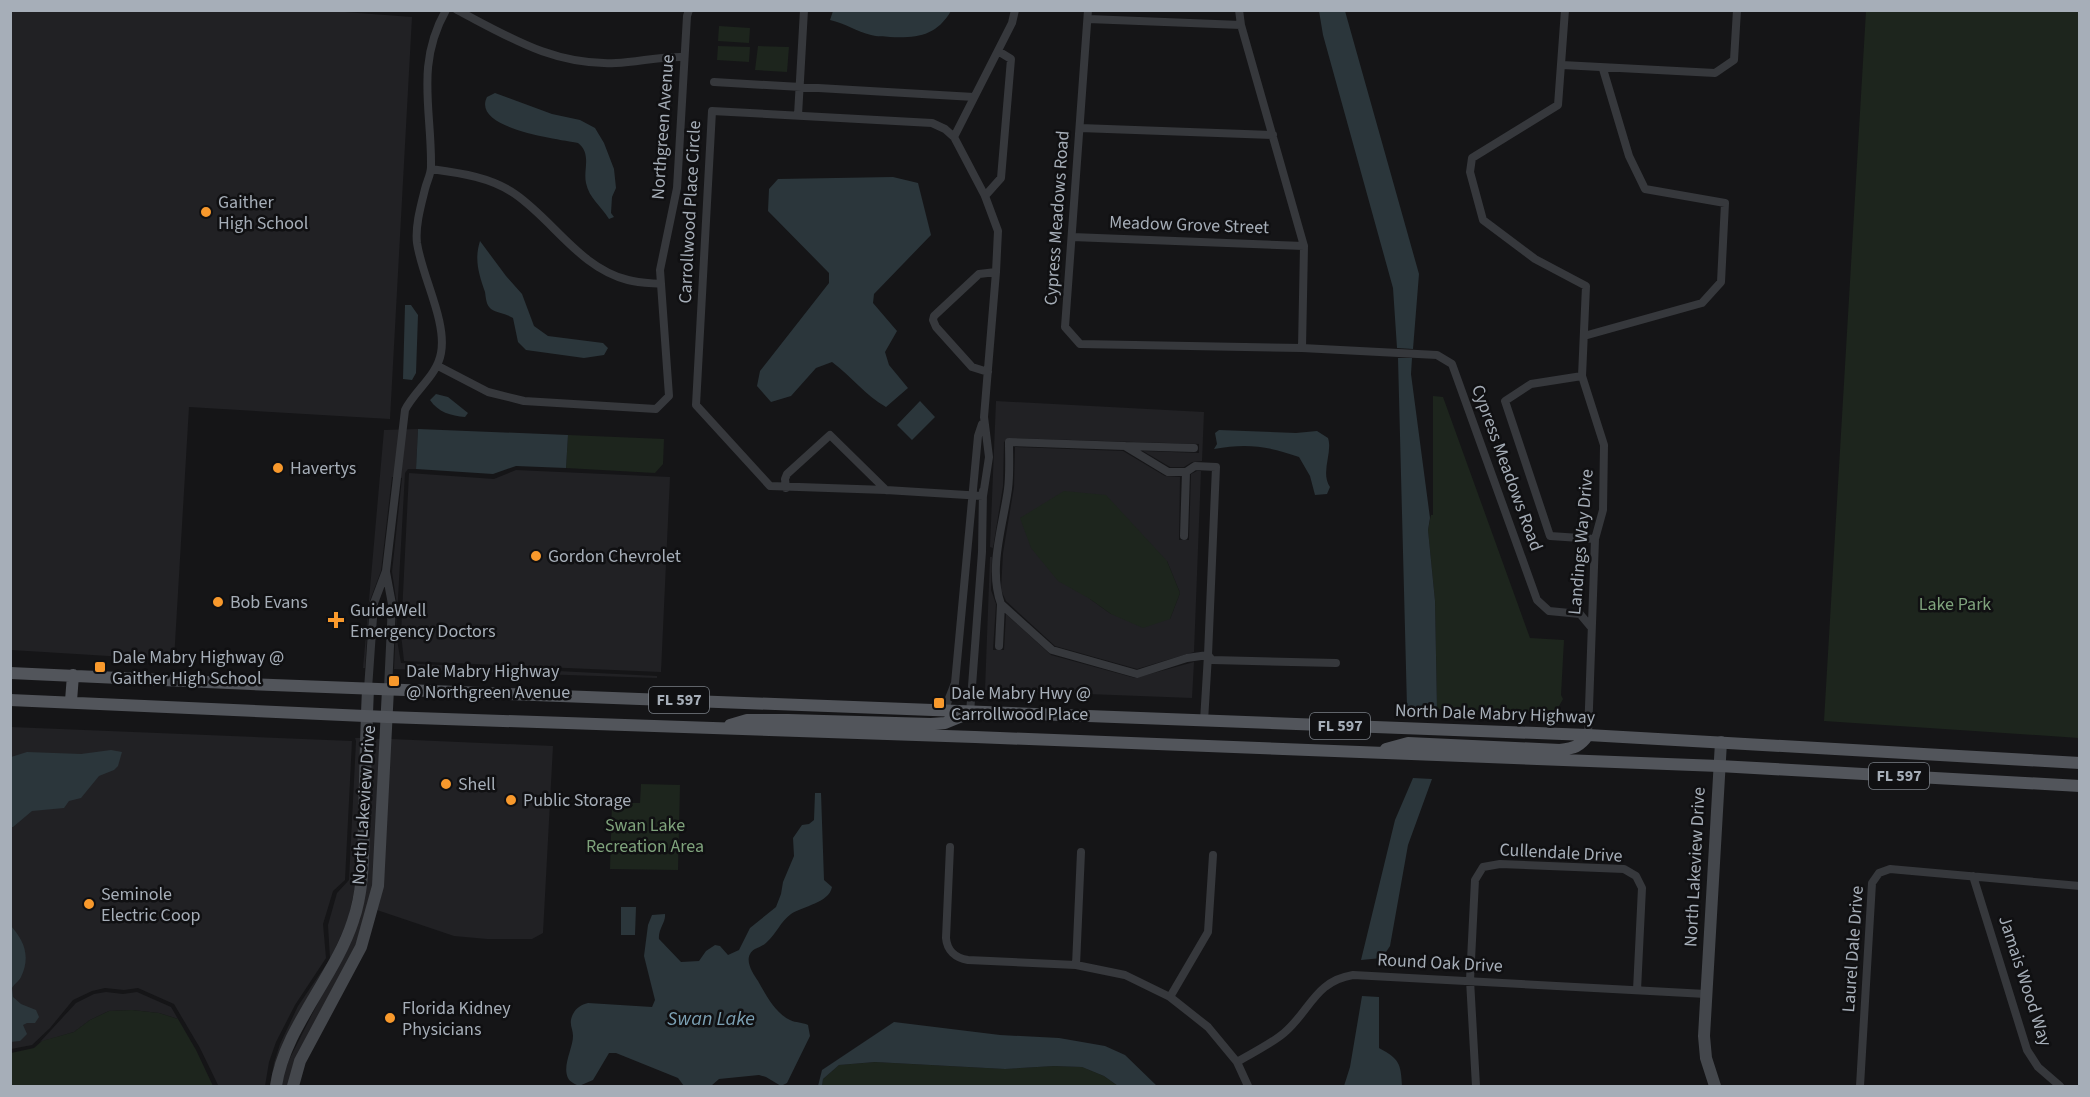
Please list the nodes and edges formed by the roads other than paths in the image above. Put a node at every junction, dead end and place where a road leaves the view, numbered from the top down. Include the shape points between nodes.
1 (446, 10) edge
2 (457, 10) edge
3 (689, 10) edge
4 (804, 10) edge
5 (1015, 10) edge
6 (1239, 10) edge
7 (1565, 10) edge
8 (1737, 10) edge
9 (1088, 15) edge
10 (1241, 26) junction
11 (998, 51) junction
12 (684, 57) junction
13 (1562, 65) junction
14 (1603, 69) junction
15 (714, 82) dead end
16 (800, 87) junction
17 (974, 97) junction
18 (798, 115) junction
19 (1080, 128) junction
20 (1274, 135) junction
21 (954, 137) junction
22 (431, 169) junction
23 (985, 196) junction
24 (1072, 237) junction
25 (1304, 246) junction
26 (996, 272) junction
27 (661, 284) junction
28 (1584, 336) junction
29 (1302, 348) junction
30 (438, 366) junction
31 (988, 372) junction
32 (1582, 376) junction
33 (984, 417) junction
34 (1125, 446) junction
35 (1194, 448) dead end
36 (1186, 472) junction
37 (786, 488) junction
38 (886, 490) junction
39 (978, 496) junction
40 (1184, 536) dead end
41 (1594, 539) junction
42 (982, 552) junction
43 (997, 552) junction
44 (968, 553) junction
45 (386, 571) junction
46 (1001, 604) junction
47 (961, 626) junction
48 (1590, 626) junction
49 (976, 627) junction
50 (999, 646) dead end
51 (1208, 655) junction
52 (1336, 663) dead end
53 (10, 673) edge
54 (73, 675) junction
55 (368, 689) junction
56 (388, 689) junction
57 (10, 700) edge
58 (71, 701) junction
59 (944, 711) junction
60 (970, 713) junction
61 (367, 715) junction
62 (387, 717) junction
63 (1204, 721) junction
64 (717, 728) junction
65 (1588, 735) junction
66 (1721, 742) junction
67 (1371, 753) junction
68 (2079, 763) edge
69 (1719, 766) junction
70 (2079, 786) edge
71 (950, 847) dead end
72 (1081, 852) dead end
73 (1213, 855) dead end
74 (1973, 876) junction
75 (2079, 886) edge
76 (1076, 965) junction
77 (1470, 980) junction
78 (1637, 990) junction
79 (1706, 994) junction
80 (1170, 997) junction
81 (1237, 1062) junction
82 (276, 1086) edge
83 (293, 1086) edge
84 (1248, 1086) edge
85 (1476, 1086) edge
86 (1715, 1086) edge
87 (1860, 1086) edge
88 (2060, 1086) edge

1 - 22 street via 434,37 427,73
2 - 12 street via 530,48 571,61 616,63
3 - 12 street, Northgreen Avenue
4 - 16 street
5 - 11 street
6 - 10 street
7 - 13 street, Landings Way Drive
8 - 14 street via 1734,60 1714,73
9 - 10 street
9 - 19 street, Cypress Meadows Road
10 - 20 street
11 - 17 street
11 - 23 street via 1011,59 1001,178
12 - 27 street, Northgreen Avenue via 677,188 663,249
13 - 14 street
13 - 28 street, Landings Way Drive via 1558,105 1472,158 1470,172 1483,220 1535,259 1586,286
14 - 28 street via 1629,156 1645,189 1725,203 1721,282 1702,303
15 - 16 street
16 - 17 street
16 - 18 street
17 - 21 street
18 - 21 street, Carrollwood Place Circle via 932,123
18 - 37 street, Carrollwood Place Circle via 712,111 696,405 770,486
19 - 20 street
19 - 24 street, Cypress Meadows Road
20 - 25 street
21 - 23 street
22 - 27 street via 468,174 501,186 597,267 630,281
22 - 30 street via 417,241 442,334
23 - 26 street via 998,231
24 - 25 street, Meadow Grove Street
24 - 29 street, Cypress Meadows Road via 1065,327 1080,344
25 - 29 street
26 - 31 street
26 - 31 street via 979,274 933,320 972,367
27 - 30 street, Northgreen Avenue via 669,396 656,410 524,400 488,392
28 - 32 street, Landings Way Drive
29 - 48 street, Cypress Meadows Road via 1437,355 1452,364 1537,600 1550,611 1580,614
30 - 45 street via 405,410
31 - 33 street
32 - 41 street, Landings Way Drive via 1604,446 1603,510
32 - 41 street via 1531,384 1505,401 1550,536
33 - 39 street via 978,436
33 - 39 street via 989,457
34 - 35 street
34 - 36 street via 1168,472
34 - 43 street via 1010,442 1008,487
36 - 40 street
36 - 51 street via 1195,466 1216,467
37 - 38 street, Carrollwood Place Circle
37 - 38 street via 787,474 830,435
38 - 39 street, Carrollwood Place Circle
39 - 42 street
39 - 44 street
41 - 48 street, Landings Way Drive
42 - 43 street
42 - 44 street
42 - 49 street
43 - 46 street via 996,590
44 - 47 street
45 - 55 street via 374,603
45 - 56 street via 392,604
46 - 50 street
46 - 51 street via 1052,650 1137,674
47 - 49 street
47 - 59 street via 955,683
48 - 65 street, Landings Way Drive
49 - 60 street
51 - 52 street via 1212,660
51 - 63 street
53 - 54 main road, North Dale Mabry Highway / FL 597
54 - 55 main road, North Dale Mabry Highway / FL 597
54 - 58 main road
55 - 56 main road, North Dale Mabry Highway / FL 597
55 - 61 street, North Lakeview Drive
56 - 59 main road, North Dale Mabry Highway / FL 597
56 - 62 street, North Lakeview Drive
57 - 58 main road, FL 597
58 - 61 main road, FL 597
59 - 60 main road, North Dale Mabry Highway / FL 597
60 - 63 main road, North Dale Mabry Highway / FL 597
60 - 64 main road via 931,724 747,720
61 - 62 main road, FL 597
61 - 82 street, North Lakeview Drive via 362,878 353,922 279,1069
62 - 64 main road, FL 597
62 - 83 street, North Lakeview Drive via 378,885 361,947 300,1061
63 - 65 main road, North Dale Mabry Highway / FL 597
64 - 67 main road, FL 597
65 - 66 main road, North Dale Mabry Highway / FL 597
65 - 67 main road via 1575,748 1560,750 1408,743
66 - 68 main road, North Dale Mabry Highway / FL 597
66 - 69 street, North Lakeview Drive
67 - 69 main road, FL 597
69 - 70 main road, FL 597
69 - 79 street, North Lakeview Drive
71 - 76 street via 946,938 953,954 968,960
72 - 76 street
73 - 80 street via 1208,932
74 - 75 street, Laurel Dale Drive
74 - 87 street, Laurel Dale Drive via 1890,869 1879,873 1872,883
74 - 88 street, Jamais Wood Way via 2027,1050
76 - 80 street via 1125,975
77 - 78 street, Round Oak Drive
77 - 78 street, Cullendale Drive via 1475,880 1483,867 1500,864 1624,869 1636,876 1642,888
77 - 81 street, Round Oak Drive via 1340,977 1324,987 1285,1033
77 - 85 street, Cullendale Drive
78 - 79 street, Round Oak Drive
79 - 86 street, North Lakeview Drive via 1706,1058
80 - 81 street via 1208,1027
81 - 84 street

